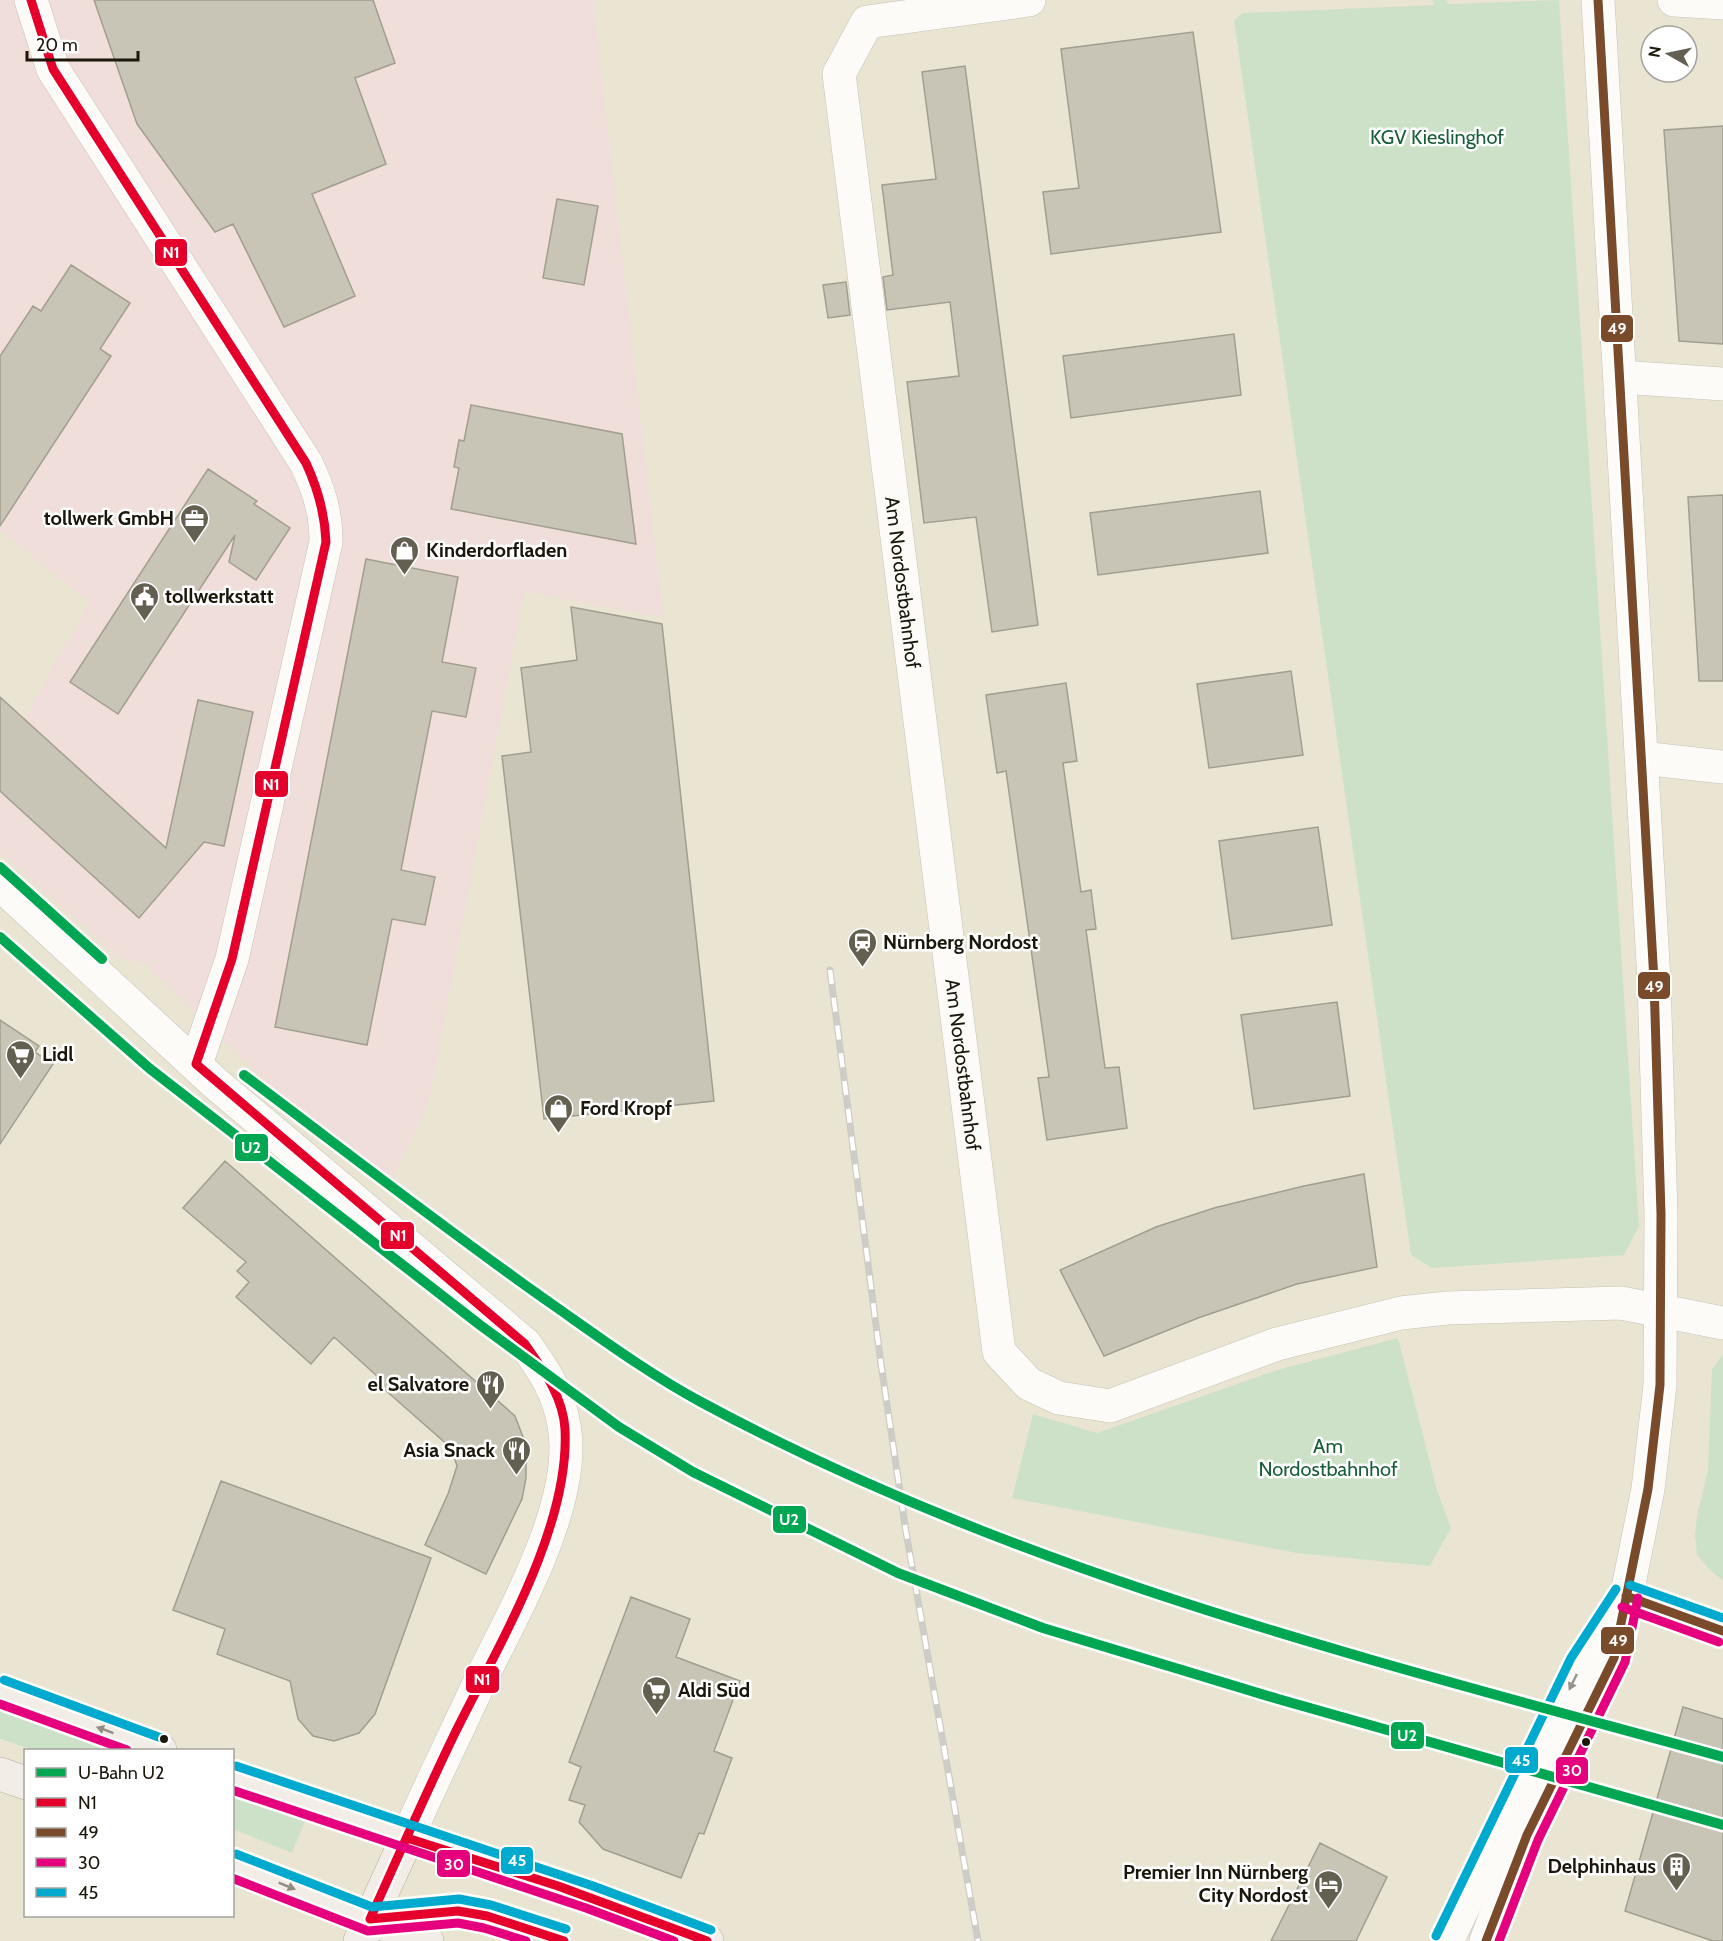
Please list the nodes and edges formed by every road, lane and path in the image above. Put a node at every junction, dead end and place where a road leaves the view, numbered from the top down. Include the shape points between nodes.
1 (31, 0) edge
2 (1029, 0) edge
3 (1598, 0) edge
4 (1674, 0) edge
5 (1723, 3) edge
6 (865, 11) edge
7 (1621, 377) junction
8 (1723, 384) edge
9 (1642, 758) junction
10 (1723, 767) edge
11 (0, 884) edge
12 (196, 1064) junction
13 (1662, 1309) junction
14 (1723, 1323) edge
15 (1626, 1596) junction
16 (1723, 1631) edge
17 (0, 1691) edge
18 (157, 1749) edge
19 (0, 1774) edge
20 (234, 1778) edge
21 (24, 1783) edge
22 (407, 1838) junction
23 (234, 1865) edge
24 (365, 1930) edge
25 (427, 1941) edge
26 (707, 1941) edge
27 (1447, 1941) edge
28 (1486, 1941) edge

1 - 12 street via 53,69 306,463 319,489 326,518 326,542 232,959
2 - 6 street, Am Nordostbahnhof
3 - 7 street
4 - 5 street
6 - 13 street, Am Nordostbahnhof via 838,74 999,1352 1029,1384 1059,1398 1110,1406 1276,1344 1401,1313 1574,1303 1621,1303
7 - 8 street
7 - 9 street
9 - 10 street
9 - 13 street via 1655,993
11 - 12 street
12 - 22 street via 525,1344 554,1386 565,1426 560,1492 530,1580
13 - 14 street, Am Nordostbahnhof
13 - 15 street via 1655,1438
15 - 16 street
15 -> 27 street via 1582,1663
15 - 28 street via 1614,1658 1527,1835
18 -> 17 main road
19 - 21 main road
20 - 22 main road
22 - 24 main road
22 - 26 main road via 558,1886
23 -> 24 main road
24 - 25 main road

